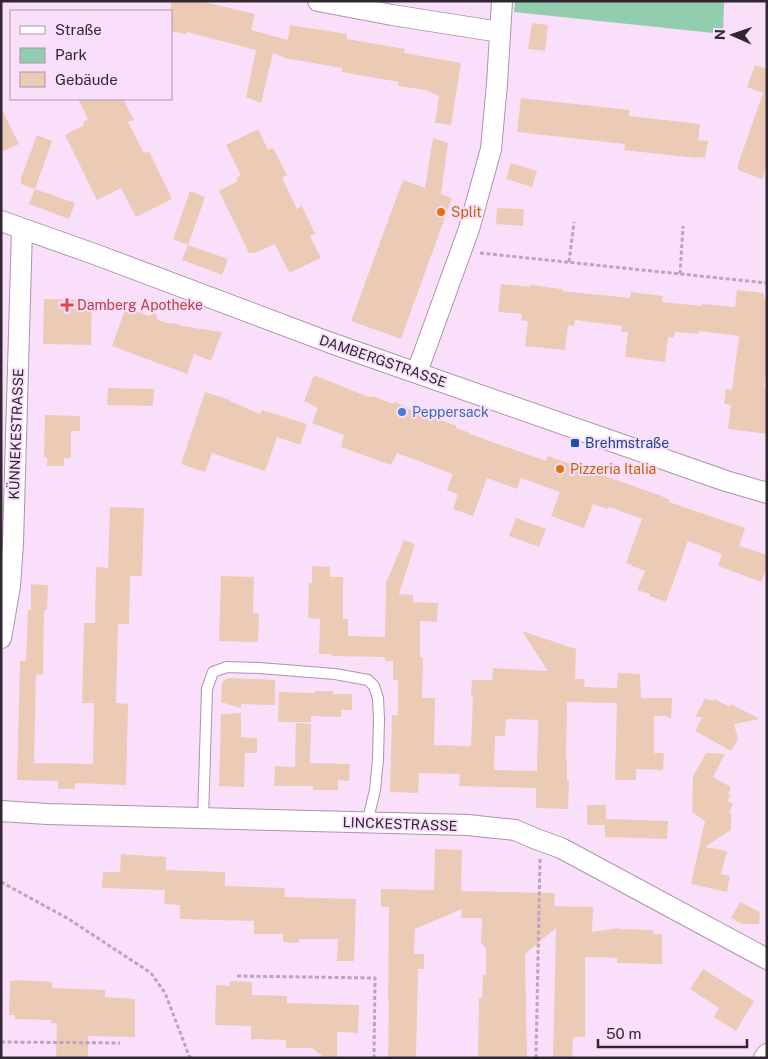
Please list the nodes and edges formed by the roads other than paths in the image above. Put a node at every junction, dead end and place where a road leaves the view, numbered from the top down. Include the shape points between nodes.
1 (318, 1) edge
2 (502, 1) edge
3 (500, 32) junction
4 (1, 221) edge
5 (22, 229) junction
6 (9, 364) edge
7 (417, 372) junction
8 (767, 494) edge
9 (1, 638) edge
10 (1, 811) edge
11 (204, 818) junction
12 (367, 823) junction
13 (767, 960) edge
14 (767, 1054) edge
15 (764, 1058) edge

1 - 3 street
2 - 3 street
3 - 7 street via 491,149 462,251
4 - 5 street, DAMBERGSTRASSE
5 - 6 street, KÜNNEKESTRASSE
5 - 7 street, DAMBERGSTRASSE
6 - 9 street, KÜNNEKESTRASSE via 12,560
7 - 8 street, DAMBERGSTRASSE
10 - 11 street, LINCKESTRASSE
11 - 12 street, LINCKESTRASSE
11 - 12 lane via 207,689 213,672 227,667 335,674 368,680 374,686 378,698 378,759
12 - 13 street, LINCKESTRASSE via 515,830 561,848
14 - 15 street

